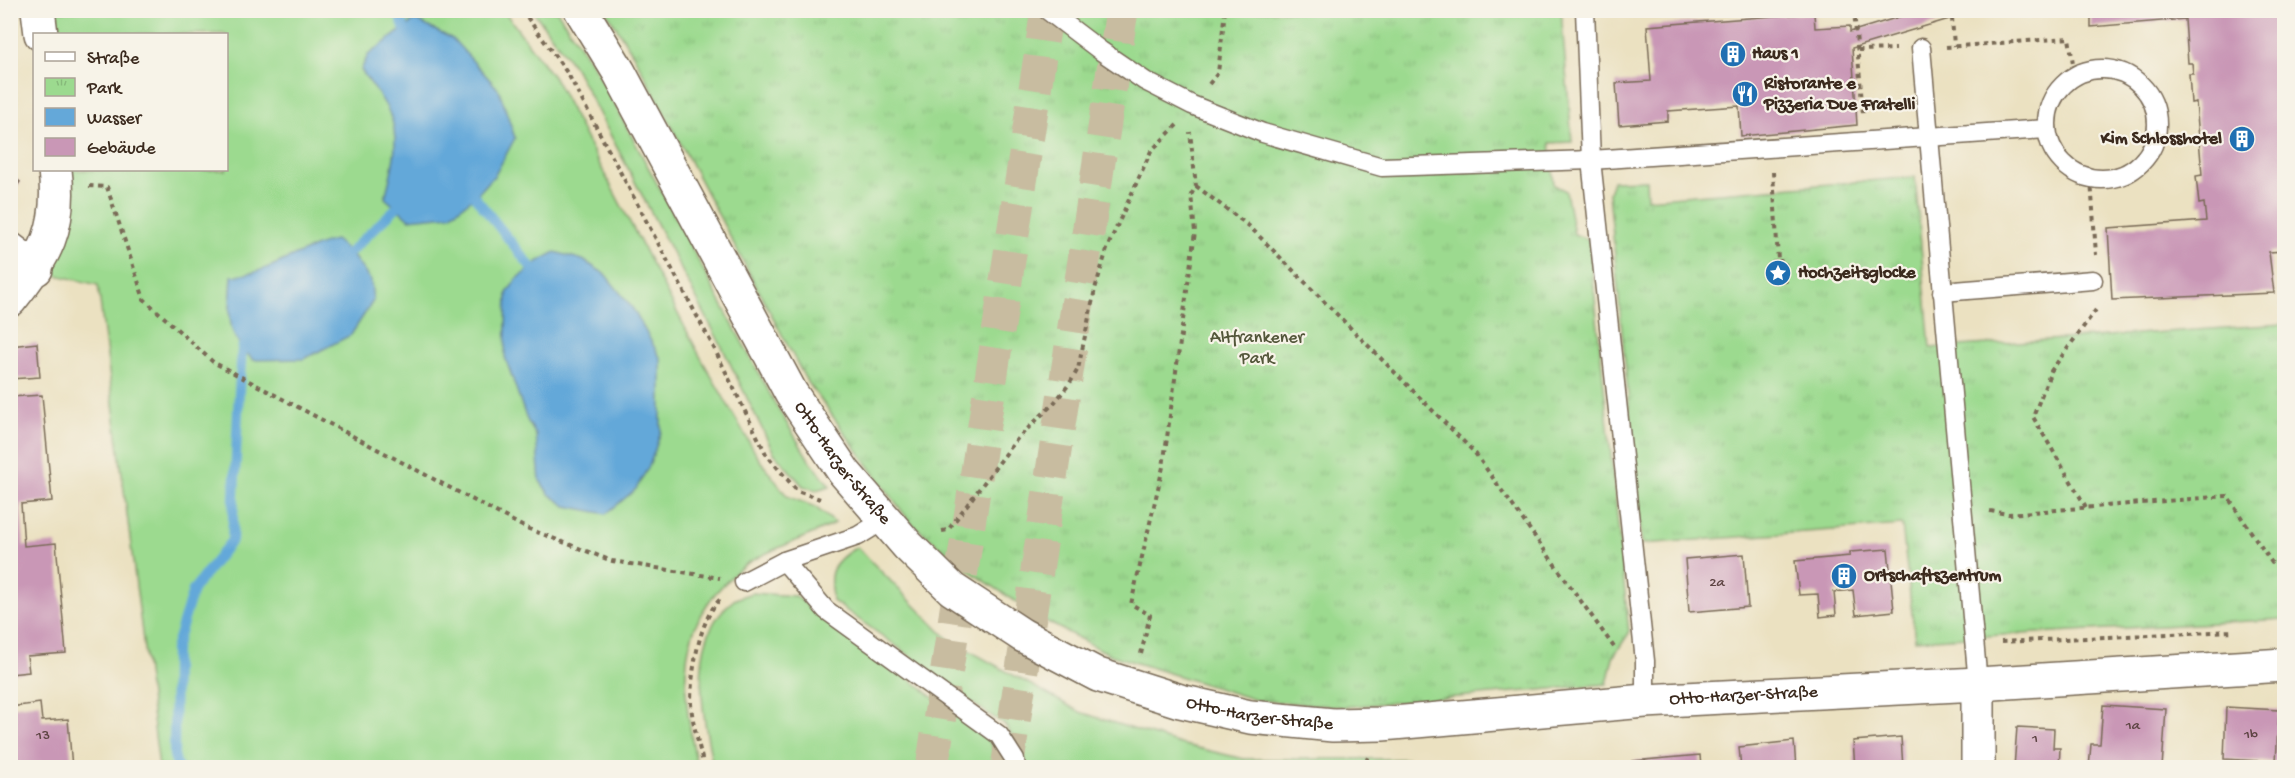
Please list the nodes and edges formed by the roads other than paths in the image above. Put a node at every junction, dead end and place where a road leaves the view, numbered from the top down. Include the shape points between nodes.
1 (38, 10) edge
2 (581, 10) edge
3 (1047, 10) edge
4 (1585, 10) edge
5 (40, 33) edge
6 (1921, 48) dead end
7 (2046, 129) junction
8 (1927, 136) junction
9 (1591, 160) junction
10 (55, 171) edge
11 (10, 249) edge
12 (36, 268) junction
13 (2093, 280) dead end
14 (1942, 292) junction
15 (10, 300) edge
16 (884, 519) junction
17 (784, 561) junction
18 (744, 582) road end
19 (2284, 665) edge
20 (1978, 684) junction
21 (1645, 701) junction
22 (1016, 768) edge
23 (1978, 768) edge

1 - 5 street
2 - 16 street, Otto-Harzer-Straße via 619,72 791,393 844,472
3 - 9 lane via 1145,81 1192,105 1263,133 1382,167
4 - 9 lane
6 - 8 lane
7 - 7 lane via 2055,93 2084,71 2103,69 2121,72 2136,81 2147,92 2157,122 2156,137 2141,164 2126,175 2109,180 2091,180 2074,173 2050,146
7 - 8 lane
8 - 9 lane
8 - 14 lane
9 - 21 lane via 1645,661
10 - 12 street via 56,220
11 - 12 street
12 - 15 street
13 - 14 lane
14 - 20 lane
16 - 17 lane via 858,536
16 - 21 street, Otto-Harzer-Straße via 952,589 1022,635 1098,675 1180,701 1250,717 1333,725
17 - 18 lane
17 - 22 lane via 826,609 999,735
19 - 20 street, Otto-Harzer-Straße
20 - 21 street, Otto-Harzer-Straße
20 - 23 street

